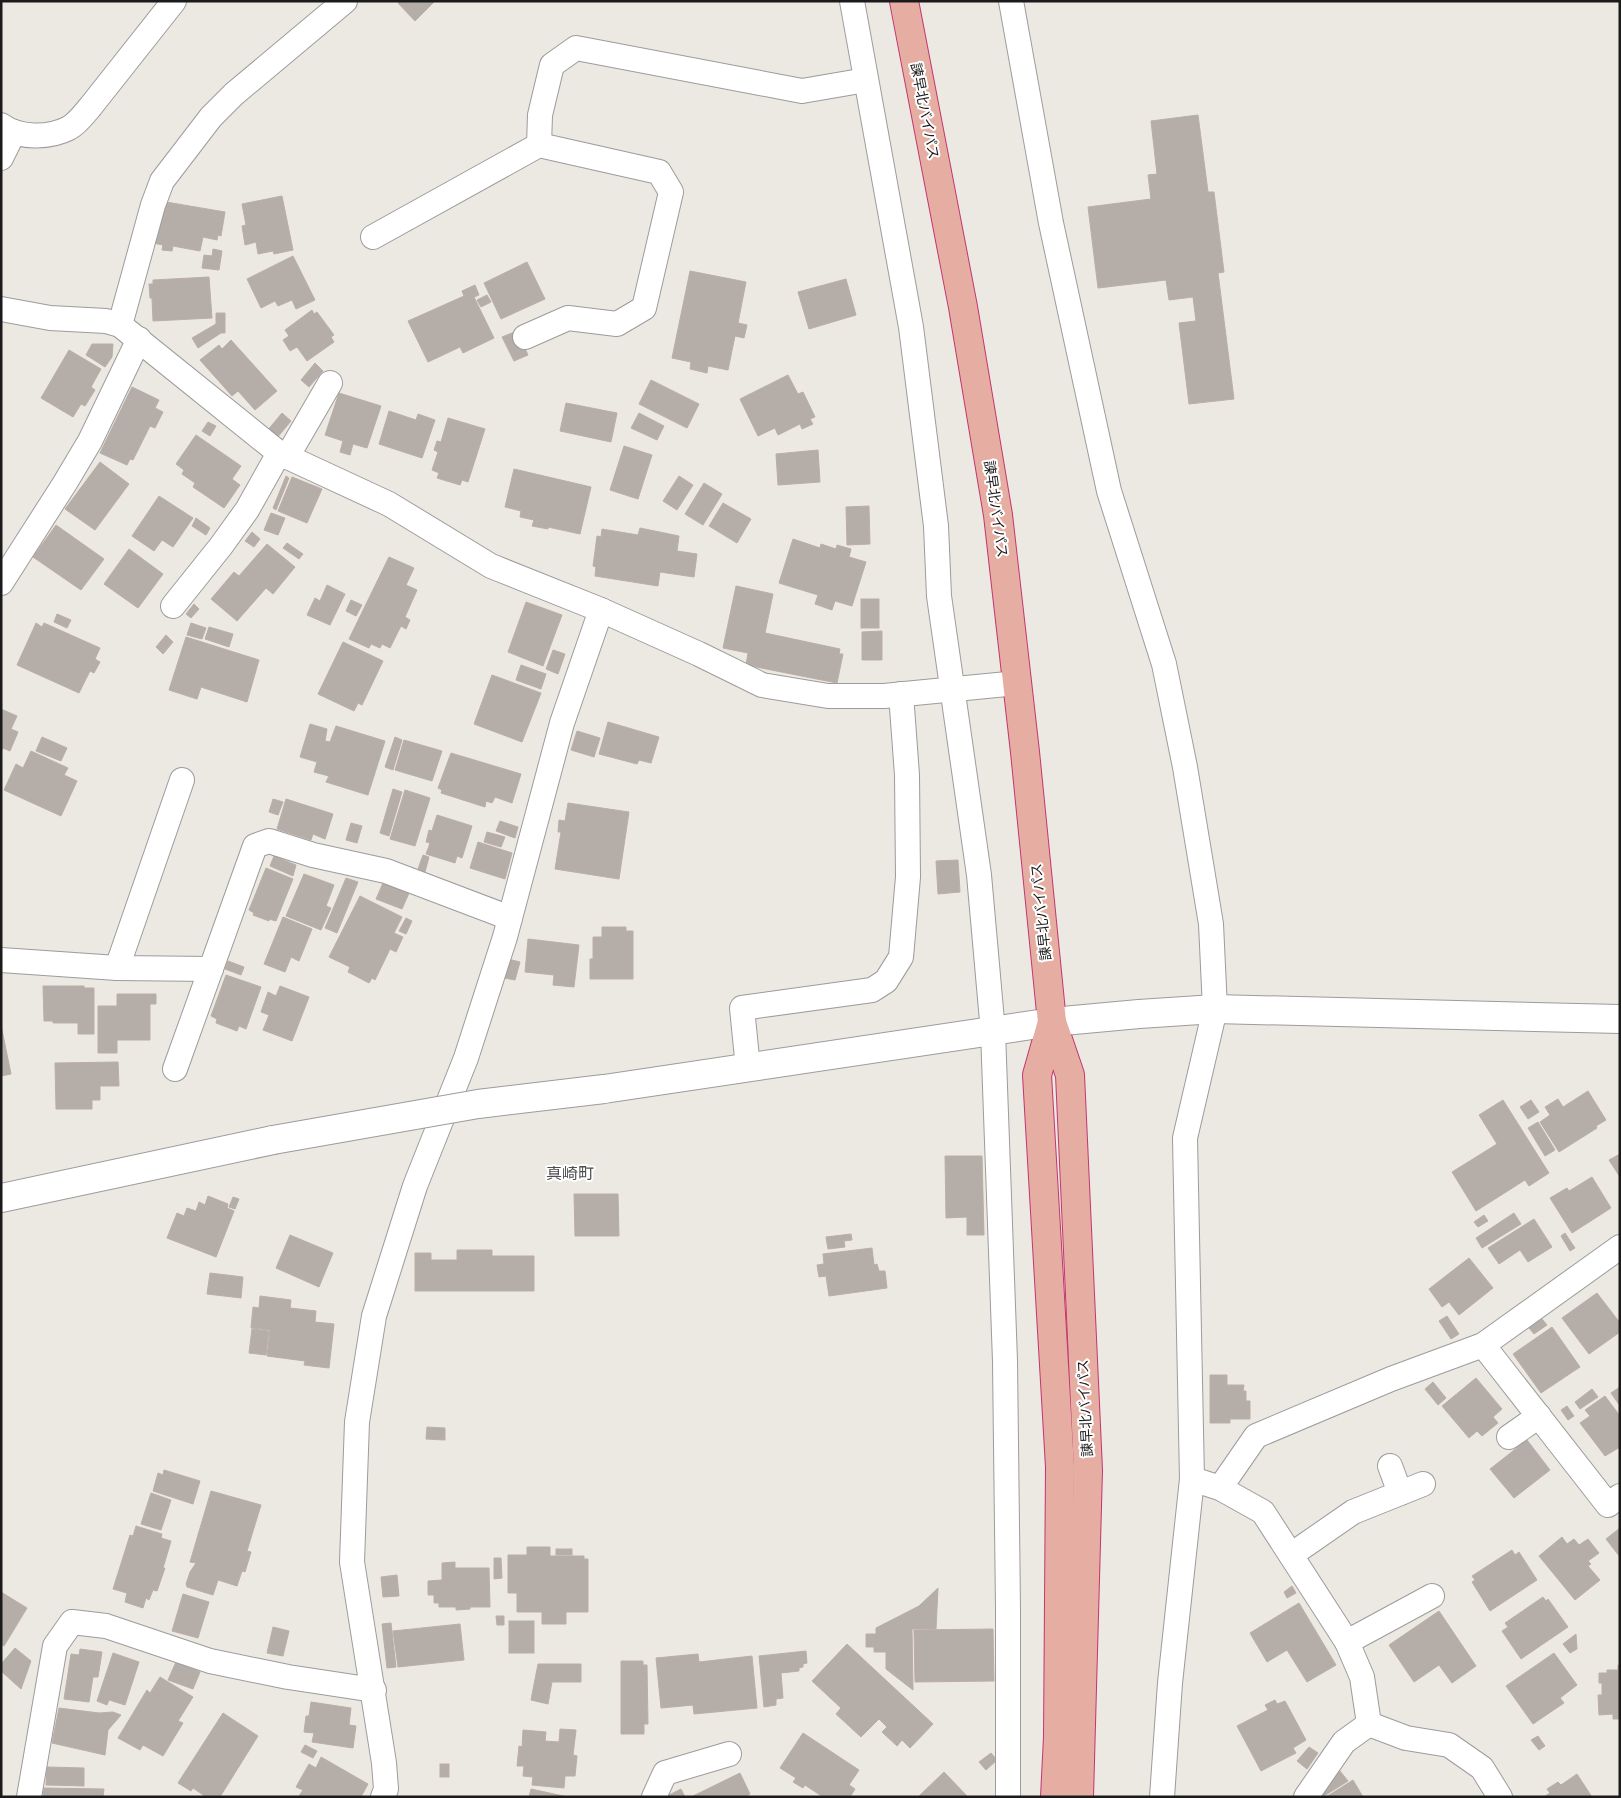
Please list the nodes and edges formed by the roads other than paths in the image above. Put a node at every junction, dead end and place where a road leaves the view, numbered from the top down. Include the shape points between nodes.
1 (174, 1) edge
2 (345, 1) edge
3 (852, 1) edge
4 (904, 1) edge
5 (1011, 1) edge
6 (866, 80) junction
7 (8, 129) edge
8 (539, 145) junction
9 (1, 158) edge
10 (373, 237) dead end
11 (1, 309) edge
12 (120, 325) junction
13 (525, 337) dead end
14 (139, 339) junction
15 (330, 383) dead end
16 (283, 455) junction
17 (1, 583) edge
18 (173, 606) dead end
19 (600, 610) junction
20 (1018, 683) junction
21 (952, 689) junction
22 (901, 694) junction
23 (182, 780) dead end
24 (510, 918) junction
25 (1, 960) edge
26 (117, 968) junction
27 (211, 969) junction
28 (1215, 1009) junction
29 (1620, 1018) edge
30 (1052, 1022) junction
31 (993, 1032) junction
32 (748, 1068) junction
33 (175, 1069) dead end
34 (1, 1198) edge
35 (1620, 1247) edge
36 (1483, 1345) junction
37 (1538, 1416) junction
38 (1509, 1437) dead end
39 (1390, 1466) dead end
40 (1192, 1479) junction
41 (1423, 1484) dead end
42 (1220, 1488) junction
43 (1400, 1493) junction
44 (1620, 1496) edge
45 (1291, 1555) junction
46 (1432, 1596) dead end
47 (1347, 1642) junction
48 (374, 1690) junction
49 (1369, 1724) junction
50 (729, 1754) dead end
51 (29, 1797) edge
52 (383, 1797) edge
53 (654, 1797) edge
54 (1008, 1797) edge
55 (1055, 1797) edge
56 (1079, 1797) edge
57 (1162, 1797) edge
58 (1306, 1797) edge
59 (1500, 1797) edge

1 - 7 street via 80,119 69,128 36,136
2 - 12 street via 234,94 162,181
3 - 6 street
4 - 20 highway, 諫早北バイパス via 963,307 996,506
5 - 28 street via 1051,223 1109,491 1164,664 1185,766 1211,924
6 - 8 street via 802,91 576,48 552,65 540,115
6 - 21 street via 911,328
7 - 9 street
8 - 10 street
8 - 13 street via 659,172 671,192 644,308 617,324 568,318
11 - 12 street
12 - 14 street
14 - 16 street
14 - 17 street via 90,441
15 - 16 street
16 - 18 street via 221,546
16 - 19 street via 389,504 491,566
19 - 22 street via 762,685 828,696
19 - 24 street via 562,723
20 - 21 street
20 - 30 highway, 諫早北バイパス
21 - 22 street
21 - 31 street via 979,875
22 - 32 street via 907,775 908,877 901,958 886,981 872,990 742,1008
23 - 26 street
24 - 27 street via 386,870 313,855 270,841 255,846
24 - 48 street via 466,1058 415,1186 374,1316 357,1422 352,1562
25 - 26 street
26 - 27 street
27 - 33 street
28 - 29 street
28 - 30 street
28 - 40 street via 1185,1138
30 - 31 street
30 - 55 highway, 諫早北バイパス via 1037,1075 1060,1467
30 - 56 highway, 諫早北バイパス via 1070,1075 1088,1470
31 - 32 street
31 - 54 street via 1005,1361
32 - 34 street, bridge via 478,1104 272,1140
35 - 36 street
36 - 37 street
36 - 42 street via 1391,1379 1256,1436
37 - 38 street
37 - 44 street via 1608,1505
39 - 43 street
40 - 42 street
40 - 57 street via 1170,1683
41 - 43 street
42 - 45 street via 1263,1512
43 - 45 street via 1353,1512
45 - 47 street
46 - 47 street
47 - 49 street via 1362,1677
48 - 51 street via 210,1661 106,1626 72,1622 55,1646
48 - 52 street via 384,1763 386,1789
49 - 58 street via 1344,1742
49 - 59 street via 1406,1738 1449,1744 1482,1768
50 - 53 street via 665,1773

